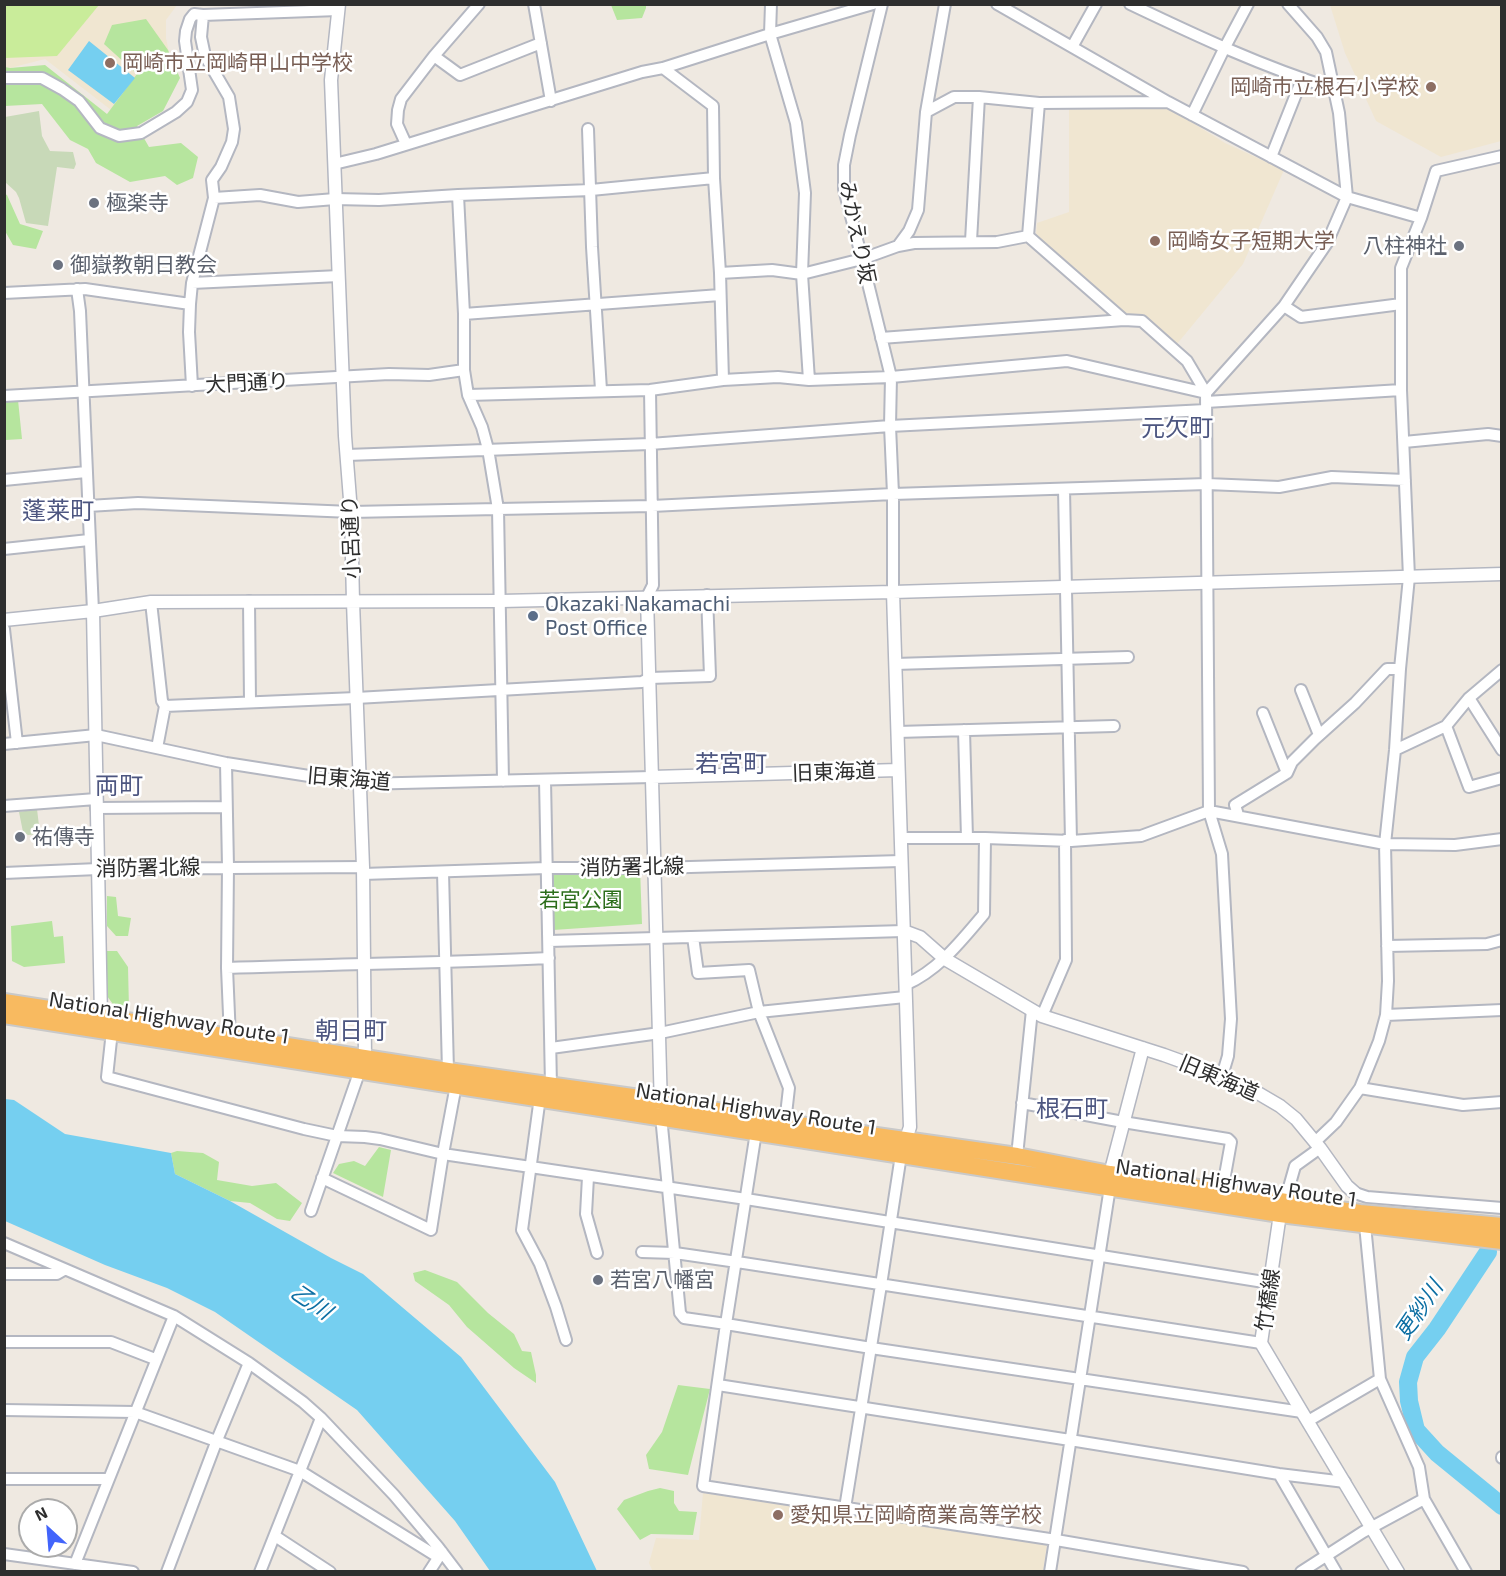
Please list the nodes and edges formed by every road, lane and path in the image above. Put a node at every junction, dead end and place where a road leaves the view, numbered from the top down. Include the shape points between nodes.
1 (534, 4) edge
2 (771, 4) edge
3 (873, 4) edge
4 (882, 4) edge
5 (945, 4) edge
6 (998, 4) edge
7 (1096, 4) edge
8 (1130, 4) edge
9 (1288, 4) edge
10 (1244, 6) edge
11 (338, 7) edge
12 (475, 7) edge
13 (203, 15) junction
14 (770, 34) junction
15 (541, 43) junction
16 (1072, 47) junction
17 (1224, 49) junction
18 (434, 56) junction
19 (663, 68) junction
20 (4, 78) edge
21 (1302, 79) junction
22 (1334, 89) junction
23 (980, 97) junction
24 (551, 101) junction
25 (1168, 102) junction
26 (1039, 103) junction
27 (926, 112) junction
28 (1192, 115) junction
29 (588, 129) dead end
30 (406, 144) junction
31 (1502, 156) edge
32 (1271, 157) junction
33 (334, 164) junction
34 (714, 178) junction
35 (591, 190) junction
36 (458, 195) junction
37 (1347, 197) junction
38 (214, 198) junction
39 (335, 200) junction
40 (1421, 218) junction
41 (1028, 236) junction
42 (971, 241) junction
43 (898, 246) junction
44 (862, 258) junction
45 (720, 273) junction
46 (802, 274) junction
47 (339, 276) junction
48 (192, 283) junction
49 (77, 289) junction
50 (4, 293) edge
51 (720, 295) junction
52 (190, 304) junction
53 (1401, 304) junction
54 (596, 306) junction
55 (1284, 306) junction
56 (464, 314) junction
57 (1124, 320) junction
58 (881, 338) junction
59 (464, 370) junction
60 (343, 377) junction
61 (891, 377) junction
62 (723, 380) junction
63 (809, 380) junction
64 (192, 386) junction
65 (601, 390) junction
66 (650, 390) junction
67 (1401, 390) junction
68 (83, 392) junction
69 (468, 395) junction
70 (4, 396) edge
71 (1206, 402) junction
72 (890, 426) junction
73 (1502, 436) edge
74 (1404, 442) junction
75 (650, 444) junction
76 (488, 450) junction
77 (347, 455) junction
78 (86, 472) junction
79 (4, 480) edge
80 (1405, 480) junction
81 (1207, 484) junction
82 (1064, 489) junction
83 (893, 494) junction
84 (88, 506) junction
85 (652, 506) junction
86 (498, 509) junction
87 (351, 512) junction
88 (89, 540) junction
89 (4, 549) edge
90 (1502, 574) edge
91 (1409, 577) junction
92 (1208, 582) junction
93 (1066, 588) junction
94 (893, 592) junction
95 (707, 596) junction
96 (647, 597) junction
97 (249, 601) junction
98 (501, 601) junction
99 (151, 602) junction
100 (352, 602) junction
101 (93, 611) junction
102 (4, 620) edge
103 (4, 629) edge
104 (1128, 657) dead end
105 (1068, 659) junction
106 (895, 663) junction
107 (1400, 669) junction
108 (1502, 670) edge
109 (650, 678) junction
110 (502, 690) junction
111 (1301, 690) dead end
112 (356, 698) junction
113 (1469, 698) junction
114 (250, 702) junction
115 (165, 706) junction
116 (1263, 712) dead end
117 (1114, 726) dead end
118 (1446, 726) junction
119 (1070, 728) junction
120 (964, 730) junction
121 (897, 732) junction
122 (96, 735) junction
123 (1319, 735) junction
124 (17, 743) junction
125 (4, 744) edge
126 (158, 748) junction
127 (1395, 750) junction
128 (1502, 750) edge
129 (225, 763) junction
130 (898, 770) junction
131 (1287, 773) junction
132 (652, 777) junction
133 (1502, 778) edge
134 (545, 780) junction
135 (503, 781) junction
136 (360, 784) junction
137 (96, 803) junction
138 (4, 806) edge
139 (226, 807) junction
140 (1209, 811) junction
141 (1238, 816) junction
142 (901, 838) junction
143 (967, 838) junction
144 (985, 838) junction
145 (1502, 839) edge
146 (1068, 841) junction
147 (1385, 844) junction
148 (901, 861) junction
149 (228, 867) junction
150 (547, 868) junction
151 (655, 868) junction
152 (98, 869) junction
153 (363, 870) junction
154 (443, 872) junction
155 (4, 873) edge
156 (904, 931) junction
157 (693, 937) junction
158 (657, 939) junction
159 (1502, 940) edge
160 (549, 941) junction
161 (1387, 946) junction
162 (549, 958) junction
163 (945, 959) junction
164 (363, 963) junction
165 (445, 963) junction
166 (227, 968) junction
167 (905, 991) junction
168 (4, 1002) edge
169 (1502, 1010) edge
170 (759, 1012) junction
171 (1037, 1013) junction
172 (4, 1015) edge
173 (1386, 1015) junction
174 (101, 1017) junction
175 (112, 1031) junction
176 (660, 1033) junction
177 (231, 1038) junction
178 (551, 1048) junction
179 (1143, 1048) junction
180 (363, 1064) junction
181 (1222, 1076) junction
182 (452, 1078) junction
183 (1360, 1088) junction
184 (546, 1092) junction
185 (1502, 1102) edge
186 (1022, 1103) junction
187 (661, 1109) junction
188 (1123, 1122) junction
189 (785, 1123) junction
190 (756, 1132) junction
191 (337, 1136) junction
192 (1317, 1145) junction
193 (903, 1148) junction
194 (443, 1154) junction
195 (1017, 1156) junction
196 (530, 1168) junction
197 (588, 1177) junction
198 (322, 1178) junction
199 (1110, 1180) junction
200 (669, 1189) junction
201 (1222, 1192) junction
202 (1355, 1193) joint
203 (746, 1199) junction
204 (1501, 1207) edge
205 (1283, 1208) junction
206 (311, 1211) dead end
207 (890, 1222) junction
208 (1365, 1225) junction
209 (1502, 1226) edge
210 (1502, 1241) edge
211 (4, 1243) edge
212 (642, 1252) dead end
213 (597, 1253) dead end
214 (675, 1253) junction
215 (1099, 1255) junction
216 (736, 1262) junction
217 (64, 1270) junction
218 (4, 1274) edge
219 (1270, 1283) junction
220 (881, 1285) junction
221 (174, 1316) junction
222 (1089, 1316) junction
223 (726, 1324) junction
224 (566, 1340) dead end
225 (4, 1342) edge
226 (1262, 1343) junction
227 (871, 1348) junction
228 (155, 1359) junction
229 (249, 1363) junction
230 (1080, 1379) junction
231 (1380, 1379) junction
232 (718, 1385) junction
233 (861, 1408) junction
234 (4, 1410) edge
235 (135, 1412) junction
236 (1305, 1417) junction
237 (321, 1418) junction
238 (217, 1440) junction
239 (1070, 1440) junction
240 (300, 1471) junction
241 (1279, 1474) junction
242 (4, 1479) edge
243 (108, 1479) junction
244 (1345, 1482) junction
245 (1424, 1499) junction
246 (845, 1508) junction
247 (1372, 1528) junction
248 (275, 1536) junction
249 (1056, 1540) junction
250 (4, 1554) edge
251 (440, 1555) junction
252 (1326, 1556) junction
253 (75, 1564) junction
254 (133, 1572) edge
255 (167, 1572) edge
256 (260, 1572) edge
257 (330, 1572) edge
258 (429, 1572) edge
259 (457, 1572) edge
260 (1050, 1572) edge
261 (1243, 1572) edge
262 (1301, 1572) edge
263 (1336, 1572) edge
264 (1398, 1572) edge
265 (1466, 1572) edge

1 - 15 street
2 - 14 street
3 - 14 street
4 - 44 street, みかえり坂 via 844,165 844,189
5 - 27 street
6 - 16 street
7 - 16 street
8 - 17 street
9 - 22 street via 1326,52
10 - 17 street
11 - 13 street
11 - 33 street, 小呂通り via 331,80
12 - 18 street
13 - 20 street via 194,14 186,31 192,90 187,102 141,133 119,136 100,128 79,101 42,78
13 - 38 street via 201,37 205,56 229,97 234,129 232,142 212,180
14 - 19 street
14 - 46 street via 796,123 805,193
15 - 18 street via 460,75
15 - 24 street
16 - 25 street
17 - 21 street
17 - 28 street
18 - 30 street via 401,99 397,124
19 - 24 street
19 - 34 street via 713,106
21 - 22 street
21 - 32 street
22 - 37 street
23 - 26 street
23 - 27 street via 954,97
23 - 42 street
24 - 30 street
25 - 26 street
25 - 28 street
26 - 41 street
27 - 43 street via 918,210
28 - 32 street
29 - 35 street
30 - 33 street
31 - 40 street via 1436,171
32 - 37 street
33 - 39 street, 小呂通り
34 - 35 street
34 - 45 street
35 - 36 street
35 - 54 street
36 - 39 street
36 - 56 street
37 - 40 street
37 - 55 street via 1328,243
38 - 39 street via 260,195 298,202
38 - 48 street
39 - 47 street, 小呂通り
40 - 53 street via 1401,268
41 - 42 street via 997,242
41 - 57 street
42 - 43 street
43 - 44 street
44 - 46 street
44 - 58 street, みかえり坂
45 - 46 street via 772,270
45 - 51 street
46 - 63 street
47 - 48 street
47 - 60 street, 小呂通り
48 - 52 street
49 - 50 street
49 - 52 street
49 - 68 street
51 - 54 street
51 - 62 street
52 - 64 street
53 - 55 street via 1301,317
53 - 67 street
54 - 56 street
54 - 65 street
55 - 71 street
56 - 59 street
57 - 58 street
57 - 71 street via 1142,321 1187,362
58 - 61 street, みかえり坂
59 - 60 street, 大門通り
59 - 69 street
60 - 64 street, 大門通り
60 - 77 street, 小呂通り
61 - 63 street
61 - 71 street via 1066,362
61 - 72 street, みかえり坂
62 - 63 street
62 - 66 street
64 - 68 street, 大門通り
65 - 66 street
65 - 69 street
66 - 75 street
67 - 71 street
67 - 74 street
68 - 70 street, 大門通り
68 - 78 street
69 - 76 street
71 - 72 street
71 - 81 street
72 - 75 street
72 - 83 street, みかえり坂
73 - 74 street
74 - 80 street
75 - 76 street
75 - 85 street
76 - 77 street
76 - 86 street
77 - 87 street, 小呂通り
78 - 79 street
78 - 84 street
80 - 81 street via 1332,477 1278,487
80 - 91 street
81 - 82 street
81 - 92 street
82 - 83 street
82 - 93 street
83 - 85 street
83 - 94 street, みかえり坂
84 - 87 street via 138,503
84 - 88 street
85 - 86 street
85 - 96 street via 653,585
86 - 87 street
86 - 98 street
87 - 100 street, 小呂通り
88 - 89 street
88 - 101 street
90 - 91 street
91 - 92 street
91 - 107 street
92 - 93 street
92 - 140 street
93 - 94 street
93 - 105 street
94 - 95 street
94 - 106 street
95 - 96 street
95 - 109 street via 710,676
96 - 98 street
96 - 109 street
97 - 99 street
97 - 100 street
97 - 114 street
98 - 100 street
98 - 110 street
99 - 101 street
99 - 115 street
100 - 112 street, 小呂通り
101 - 102 street
101 - 122 street
103 - 124 street
104 - 105 street
105 - 106 street
105 - 119 street
106 - 121 street
107 - 123 street via 1387,669
107 - 127 street
108 - 113 street
109 - 110 street via 642,682
109 - 132 street
110 - 112 street
110 - 135 street
111 - 123 street
112 - 114 street
112 - 136 street, 小呂通り
113 - 118 street
113 - 128 street
114 - 115 street
115 - 126 street
116 - 131 street
117 - 119 street
118 - 127 street
118 - 133 street via 1469,787
119 - 120 street
119 - 146 street
120 - 121 street
120 - 143 street
121 - 130 street
122 - 124 street, 旧東海道
122 - 126 street, 旧東海道
122 - 137 street
123 - 131 street via 1292,762
124 - 125 street, 旧東海道
126 - 129 street, 旧東海道
127 - 147 street
129 - 136 street, 旧東海道
129 - 139 street
130 - 132 street, 旧東海道
130 - 142 street, 旧東海道
131 - 141 street via 1235,805
132 - 134 street, 旧東海道
132 - 151 street
134 - 135 street, 旧東海道
134 - 150 street
135 - 136 street, 旧東海道
136 - 153 street, 小呂通り
137 - 138 street
137 - 139 street
137 - 152 street
139 - 149 street
140 - 141 street
140 - 146 street via 1140,836
140 - 181 street via 1222,854 1231,1019
141 - 147 street
142 - 143 street
142 - 148 street, 旧東海道
143 - 144 street
144 - 146 street
144 - 163 street via 984,914
145 - 147 street via 1455,845
146 - 171 street via 1066,960
147 - 161 street
148 - 151 street, 消防署北線
148 - 156 street, 旧東海道
149 - 152 street, 消防署北線
149 - 153 street, 消防署北線
149 - 166 street
150 - 151 street, 消防署北線
150 - 154 street, 消防署北線
150 - 160 street
151 - 158 street
152 - 155 street, 消防署北線
152 - 174 street
153 - 154 street, 消防署北線
153 - 164 street, 小呂通り
154 - 165 street
156 - 157 street
156 - 163 street, 旧東海道 via 920,937
156 - 167 street
157 - 158 street
157 - 170 street via 698,973 749,970
158 - 160 street
158 - 176 street
159 - 161 street via 1487,944
160 - 162 street
161 - 173 street
162 - 165 street
162 - 178 street
163 - 167 street
163 - 171 street, 旧東海道
164 - 165 street
164 - 166 street
164 - 180 street, 小呂通り
165 - 182 street
166 - 177 street
167 - 170 street
167 - 193 street via 910,1127
168 - 174 highway, National Highway Route 1
169 - 173 street
170 - 176 street
170 - 189 street via 789,1088
171 - 179 street, 旧東海道
171 - 186 street
172 - 175 highway, National Highway Route 1
173 - 183 street
174 - 177 highway, National Highway Route 1
175 - 180 highway, National Highway Route 1
175 - 191 street via 106,1077
176 - 178 street
176 - 187 street
177 - 180 highway, National Highway Route 1
178 - 184 street
179 - 181 street, 旧東海道
179 - 188 street
180 - 182 highway, National Highway Route 1
180 - 191 street
181 - 192 street, 旧東海道 via 1280,1106
182 - 184 highway, National Highway Route 1
182 - 194 street
183 - 185 street via 1463,1105
183 - 192 street
184 - 187 highway, National Highway Route 1
184 - 196 street
186 - 188 street
186 - 195 street
187 - 189 highway, National Highway Route 1
187 - 190 highway, National Highway Route 1
187 - 200 street
188 - 199 street
188 - 201 street via 1228,1139 1231,1142
189 - 193 highway, National Highway Route 1
190 - 193 highway, National Highway Route 1
190 - 203 street
191 - 194 street via 380,1139
191 - 198 street
192 - 202 street, 旧東海道
192 - 205 street via 1295,1166
193 - 195 highway, National Highway Route 1
193 - 199 highway, National Highway Route 1
193 - 207 street
194 - 196 street
194 - 198 street via 431,1230
195 - 199 highway, National Highway Route 1
196 - 197 street
196 - 224 street via 522,1230 540,1263
197 - 200 street
197 - 213 street via 586,1214
198 - 206 street
199 - 201 highway, National Highway Route 1
199 - 205 highway, National Highway Route 1
199 - 215 street
200 - 203 street
200 - 214 street
201 - 205 highway, National Highway Route 1
202 - 204 street, 旧東海道
203 - 207 street
203 - 216 street
205 - 208 highway, National Highway Route 1
205 - 209 highway, National Highway Route 1
205 - 219 street, 竹橋線
207 - 215 street
207 - 220 street
208 - 210 highway, National Highway Route 1
208 - 231 street
211 - 217 street
212 - 214 street
214 - 216 street
214 - 223 street via 680,1313 684,1318
215 - 219 street
215 - 222 street
216 - 220 street
216 - 223 street
217 - 218 street via 57,1274
217 - 221 street
219 - 226 street, 竹橋線
220 - 222 street
220 - 227 street
221 - 228 street
221 - 229 street
222 - 226 street
222 - 230 street
223 - 227 street
223 - 232 street
225 - 228 street via 111,1342
226 - 236 street, 竹橋線
227 - 230 street
227 - 233 street
228 - 235 street
229 - 237 street
229 - 238 street
230 - 236 street
230 - 239 street
231 - 236 street
231 - 245 street via 1419,1467
232 - 233 street
232 - 246 street via 704,1486
233 - 239 street
233 - 246 street
234 - 235 street
235 - 238 street
235 - 243 street
236 - 244 street, 竹橋線
237 - 240 street
237 - 251 street via 394,1495
238 - 240 street
238 - 255 street
239 - 241 street
239 - 249 street
240 - 248 street
240 - 251 street
241 - 244 street
241 - 252 street
242 - 243 street
243 - 253 street
244 - 247 street, 竹橋線
245 - 247 street
245 - 265 street
246 - 249 street
247 - 252 street
247 - 264 street, 竹橋線
248 - 256 street
248 - 257 street
249 - 260 street
249 - 261 street
250 - 253 street
251 - 258 street
251 - 259 street
252 - 262 street
252 - 263 street
253 - 254 street

